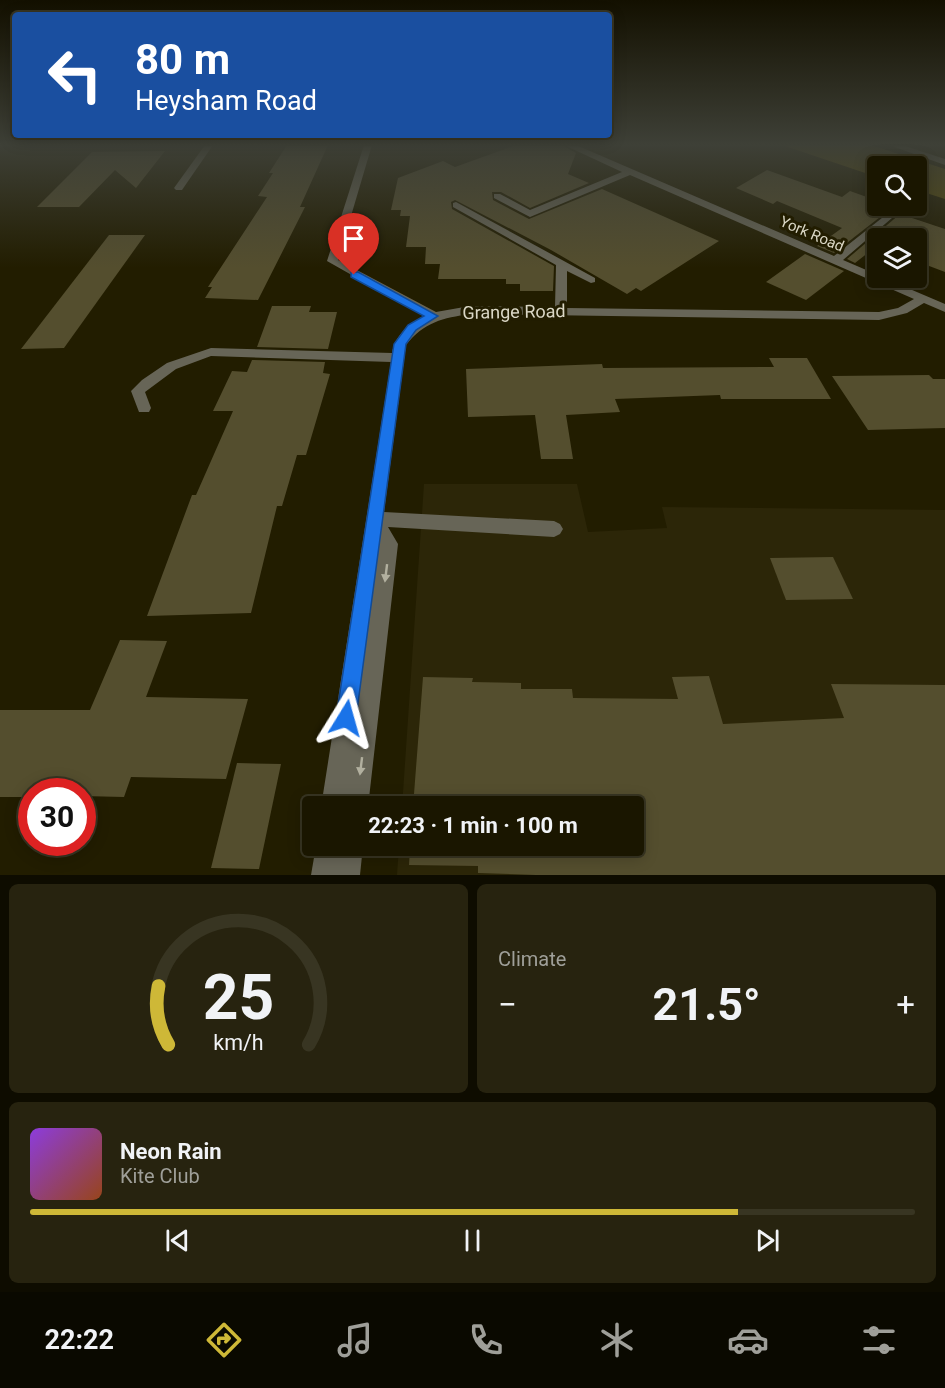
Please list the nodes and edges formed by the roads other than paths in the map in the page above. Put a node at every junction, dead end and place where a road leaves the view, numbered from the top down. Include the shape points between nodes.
1 (356, 186) edge
2 (596, 186) edge
3 (661, 186) edge
4 (497, 196) dead end
5 (456, 205) dead end
6 (890, 216) edge
7 (836, 261) junction
8 (561, 263) junction
9 (591, 280) dead end
10 (922, 299) junction
11 (945, 308) edge
12 (561, 310) junction
13 (433, 316) junction
14 (398, 358) junction
15 (144, 408) dead end
16 (373, 519) junction
17 (555, 529) dead end
18 (335, 796) edge
19 (357, 796) edge
20 (327, 856) edge
21 (350, 856) edge
22 (324, 875) edge
23 (347, 875) edge

1 - 13 street via 333,261
2 - 4 street via 530,214
3 - 7 street, York Road
5 - 8 street
6 - 7 street
7 - 10 street, York Road
8 - 9 street
8 - 12 street
10 - 11 street, York Road
10 - 12 street, Grange Road via 906,309 879,316
12 - 13 street, Grange Road via 470,310
13 - 14 street, Grange Road via 412,327 400,344
14 - 15 street via 211,352 183,359 158,373 138,391
14 - 16 street, Grange Road
16 - 17 street
16 - 18 street, Grange Road
16 -> 19 street via 389,544
20 - 22 street
21 - 23 street

